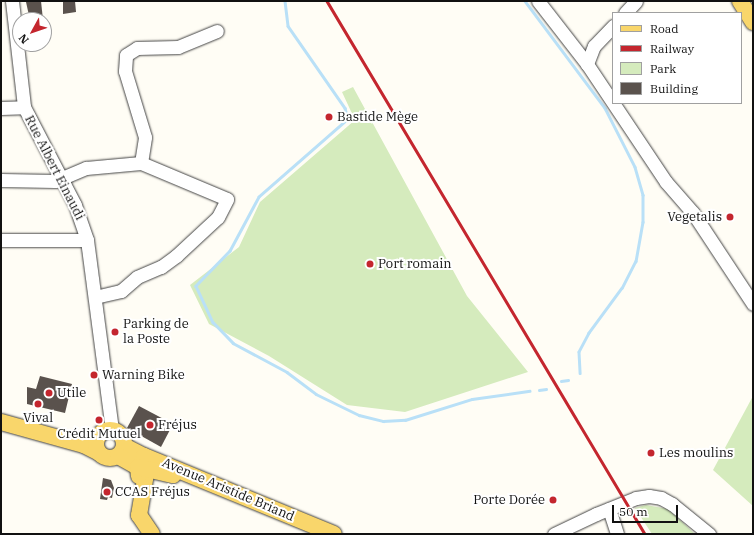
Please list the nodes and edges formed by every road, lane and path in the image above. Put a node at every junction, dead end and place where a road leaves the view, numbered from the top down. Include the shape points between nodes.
1 (12, 1) edge
2 (538, 1) edge
3 (636, 1) edge
4 (740, 1) edge
5 (626, 12) edge
6 (753, 22) edge
7 (612, 27) edge
8 (217, 31) dead end
9 (587, 64) junction
10 (612, 102) edge
11 (613, 104) edge
12 (24, 107) junction
13 (1, 108) edge
14 (141, 163) junction
15 (61, 177) junction
16 (1, 180) edge
17 (1, 240) edge
18 (87, 240) junction
19 (95, 297) junction
20 (753, 304) edge
21 (1, 418) edge
22 (1, 422) edge
23 (112, 429) junction
24 (98, 444) junction
25 (121, 451) junction
26 (144, 464) junction
27 (609, 508) junction
28 (146, 534) edge
29 (152, 534) edge
30 (312, 534) edge
31 (334, 534) edge
32 (554, 534) edge
33 (617, 534) edge
34 (708, 534) edge

1 - 12 street, Rue Albert Einaudi
2 - 9 street
3 - 5 street
4 - 6 main road
7 - 9 street via 594,46
8 - 14 street via 178,47 136,48 126,55 125,71 145,137
9 - 10 street
11 - 20 street via 643,149 693,213
12 - 13 street
12 - 15 street, Rue Albert Einaudi
14 - 15 street via 86,168
14 - 19 street via 227,199 218,217 176,256 161,267 137,277 121,291
15 - 16 street via 55,181
15 - 18 street, Rue Albert Einaudi via 82,220
17 - 18 street
18 - 19 street, Rue Albert Einaudi
19 - 23 street, Rue Albert Einaudi
21 - 24 main road
22 - 24 main road
23 - 24 main road via 103,431
23 - 25 main road via 121,434
24 - 25 main road via 105,457
25 - 26 main road
26 - 28 main road via 135,518
26 - 29 main road via 139,515
26 - 30 main road, Avenue Aristide Briand
26 - 31 main road, Avenue Aristide Briand
27 - 32 street
27 - 33 street
27 - 34 street via 636,498 661,498

